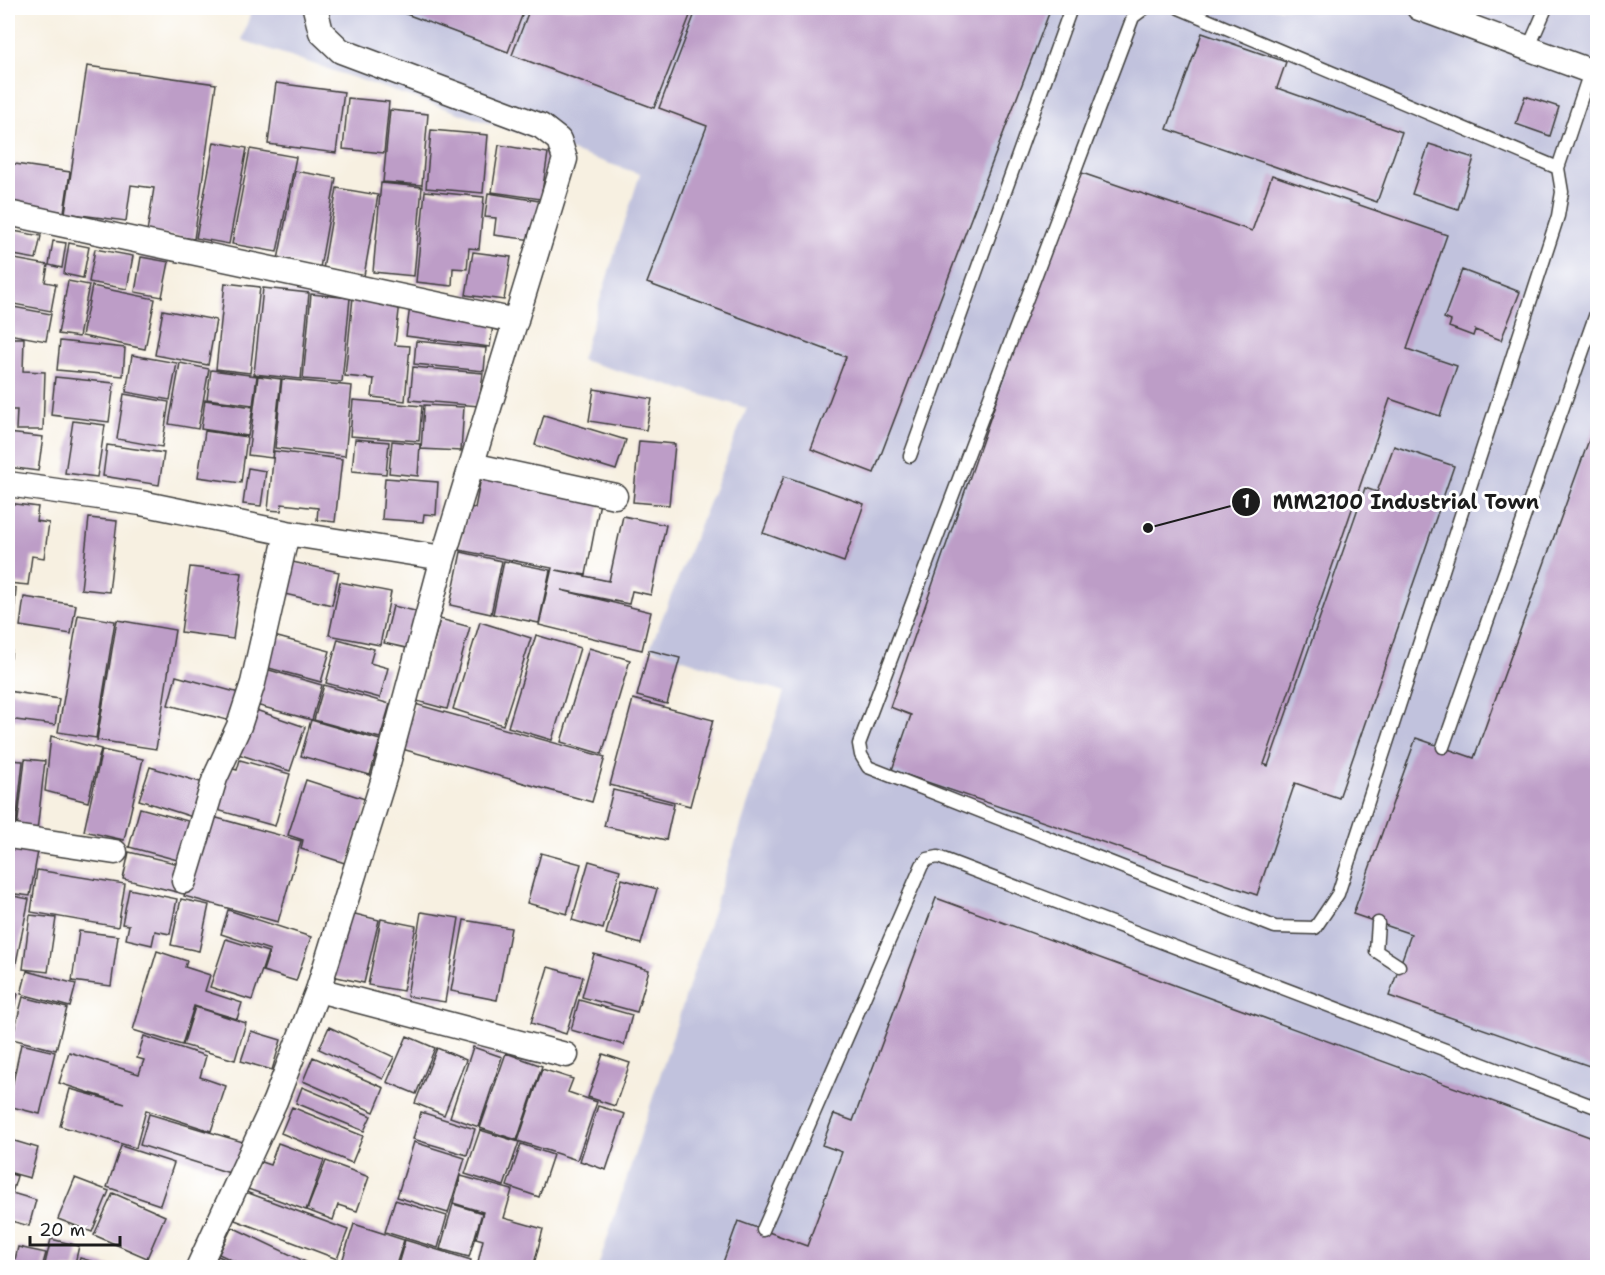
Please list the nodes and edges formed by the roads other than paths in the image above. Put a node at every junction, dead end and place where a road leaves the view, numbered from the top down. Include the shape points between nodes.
1 (315, 8) edge
2 (1071, 8) edge
3 (1145, 8) edge
4 (1179, 8) edge
5 (1419, 8) edge
6 (1546, 8) edge
7 (1528, 48) junction
8 (1594, 73) edge
9 (1558, 168) junction
10 (8, 213) edge
11 (1598, 308) edge
12 (516, 321) junction
13 (910, 456) dead end
14 (472, 465) junction
15 (8, 484) edge
16 (615, 496) dead end
17 (288, 533) junction
18 (443, 558) junction
19 (1443, 747) dead end
20 (8, 836) edge
21 (115, 852) dead end
22 (184, 882) dead end
23 (1378, 922) dead end
24 (1399, 966) dead end
25 (318, 990) junction
26 (566, 1055) dead end
27 (1598, 1108) edge
28 (763, 1230) dead end
29 (198, 1268) edge

1 - 12 street via 321,32 341,51 541,126 559,140 565,159
2 - 13 lane
3 - 9 lane via 1133,17 859,744 868,767 1275,927 1315,927 1338,894 1558,216 1562,192
4 - 9 lane
5 - 7 street
6 - 7 lane
7 - 8 street
8 - 9 lane
10 - 12 street
11 - 19 lane
12 - 14 street
14 - 16 street
14 - 18 street
15 - 17 street via 141,503
17 - 18 street
17 - 22 street via 253,683 215,778
18 - 25 street via 384,778
20 - 21 street
23 - 24 lane via 1376,951
25 - 26 street
25 - 29 street via 276,1101
27 - 28 lane via 938,857 922,865

